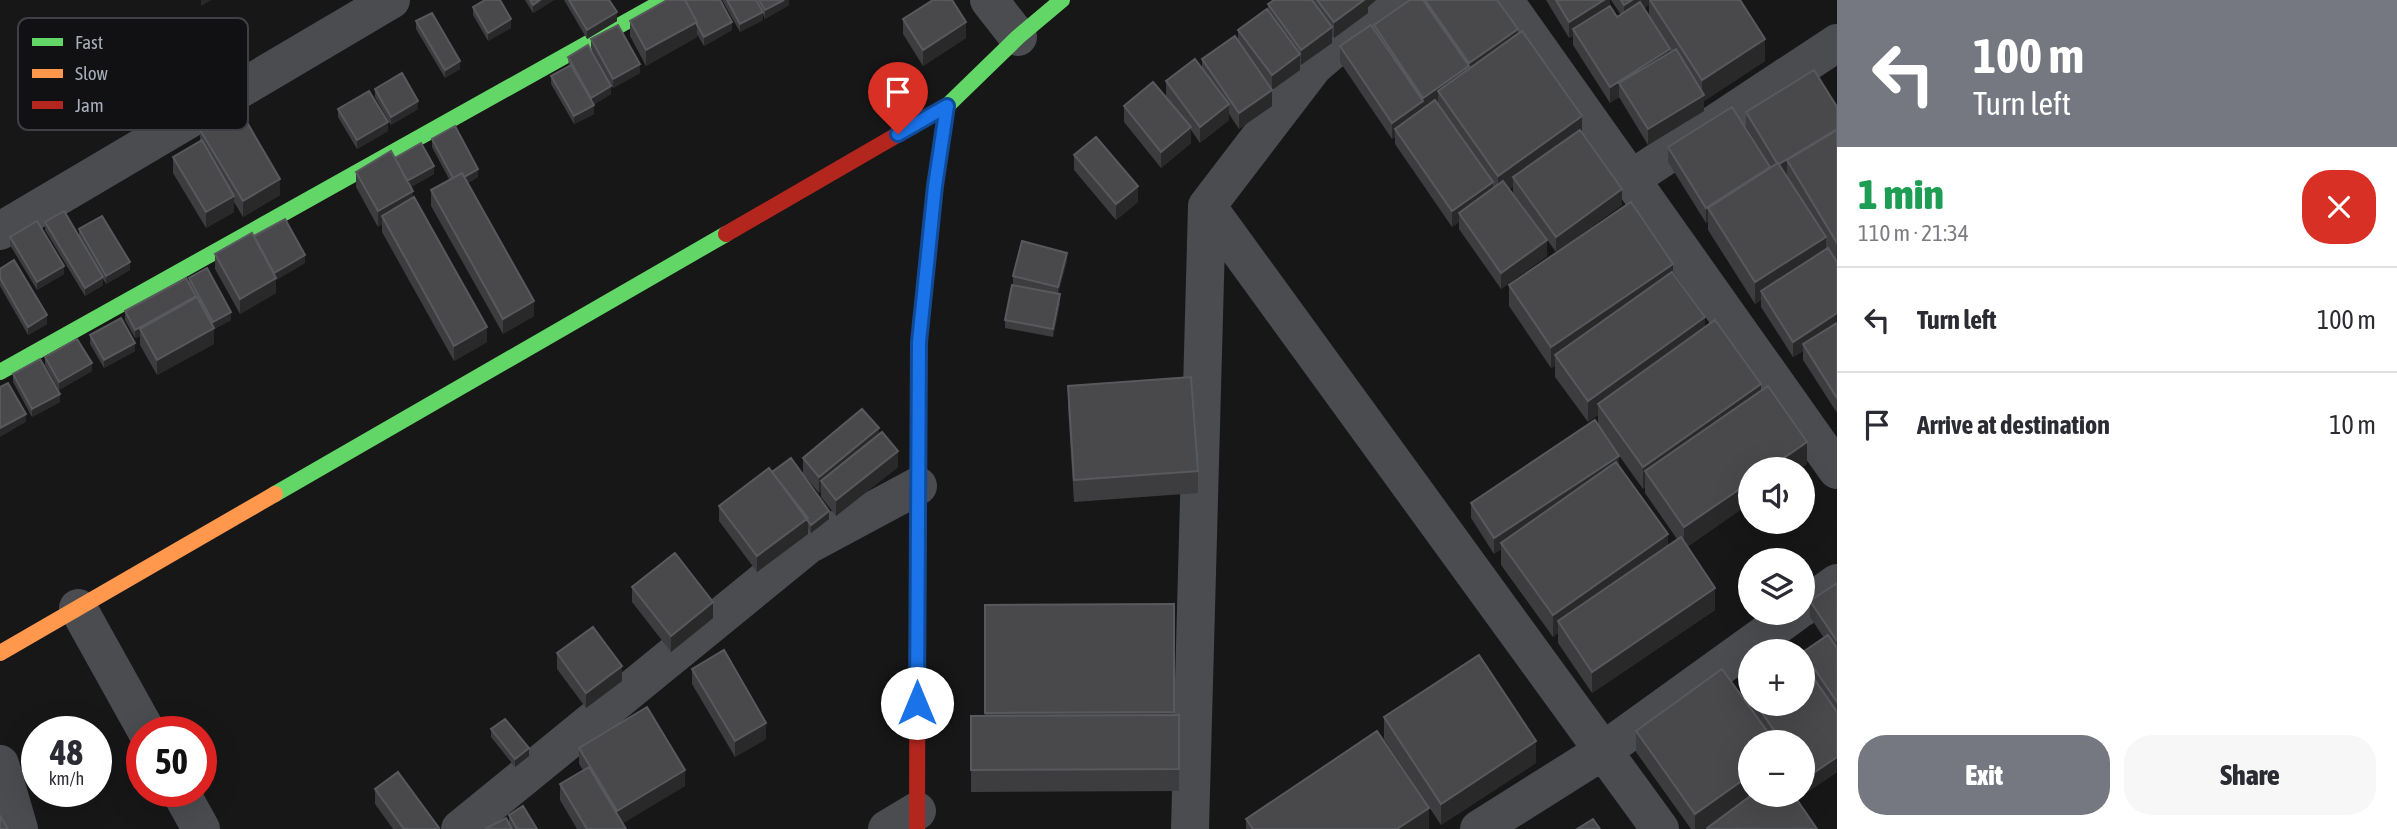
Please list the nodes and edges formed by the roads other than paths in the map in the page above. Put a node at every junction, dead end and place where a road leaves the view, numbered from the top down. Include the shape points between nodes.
1 (391, 0) edge
2 (666, 0) edge
3 (989, 0) edge
4 (1062, 0) edge
5 (1391, 0) edge
6 (1504, 0) edge
7 (1018, 37) junction
8 (1837, 43) edge
9 (248, 84) edge
10 (947, 106) junction
11 (171, 130) edge
12 (1631, 179) junction
13 (1207, 206) junction
14 (0, 231) edge
15 (0, 372) edge
16 (1837, 470) edge
17 (918, 486) junction
18 (1837, 583) edge
19 (1815, 599) edge
20 (78, 608) junction
21 (1778, 625) edge
22 (0, 653) edge
23 (138, 716) edge
24 (1603, 751) junction
25 (0, 764) edge
26 (189, 807) edge
27 (907, 823) edge
28 (19, 829) edge
29 (201, 829) edge
30 (460, 829) edge
31 (1190, 829) edge
32 (1479, 829) edge
33 (1660, 829) edge

1 - 9 street
2 - 15 street
3 - 7 street
4 - 7 street
5 - 13 street via 1314,66
6 - 12 street
7 - 10 street
8 - 12 street via 1815,78
10 - 17 street via 919,342
10 - 20 street
11 - 14 street
12 - 16 street
13 - 24 street
13 - 31 street
17 - 27 street
17 - 30 street via 808,545
18 - 19 street
20 - 22 street
20 - 23 street
21 - 24 street
24 - 32 street
24 - 33 street
25 - 28 street
26 - 29 street

